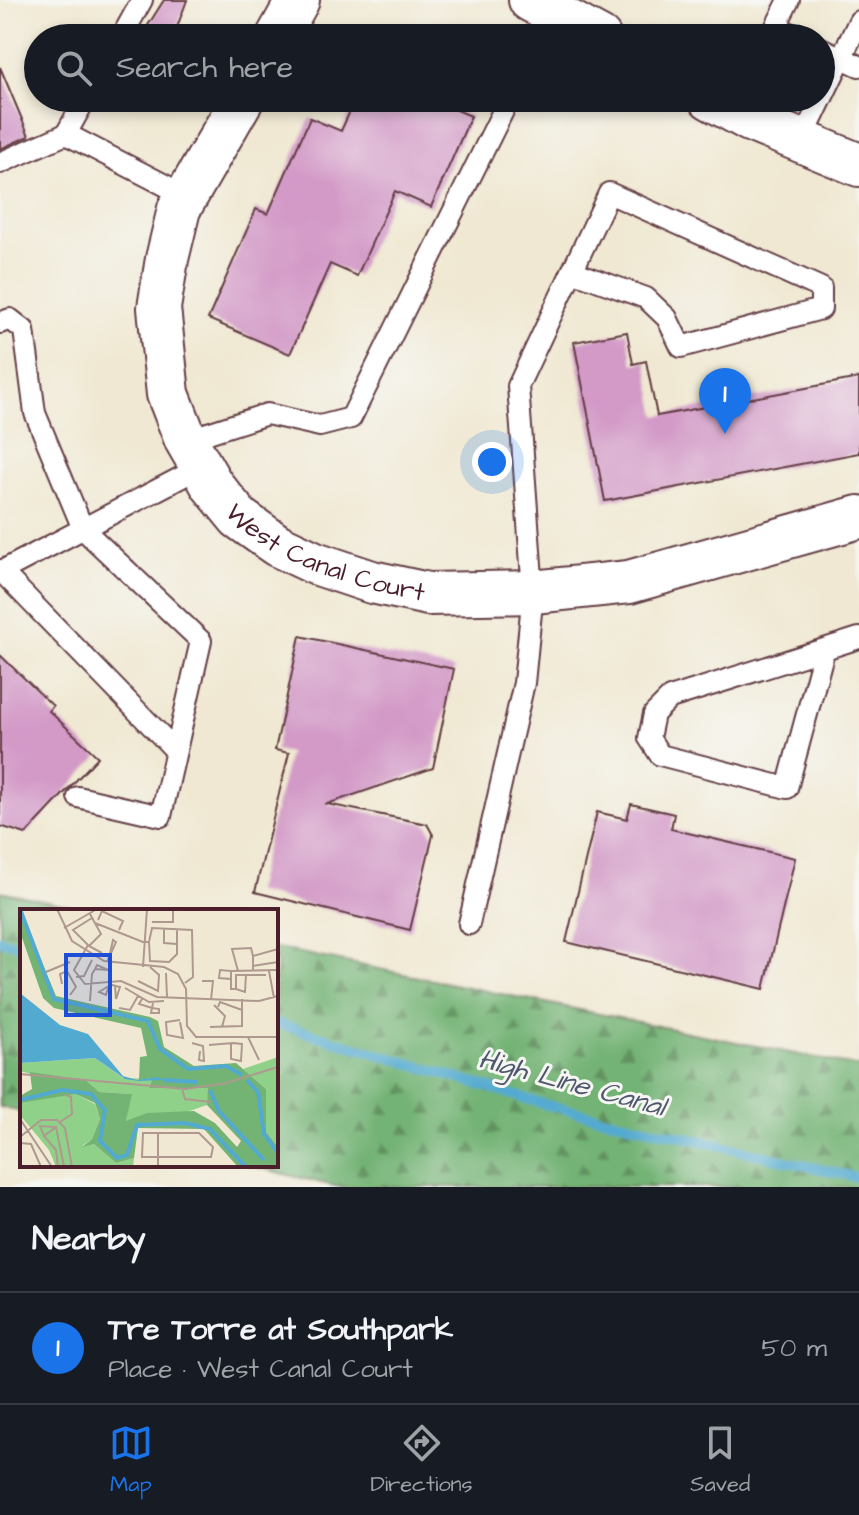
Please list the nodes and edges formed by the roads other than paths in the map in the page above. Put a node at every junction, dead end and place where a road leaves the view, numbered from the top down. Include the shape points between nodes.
1 (142, 0) edge
2 (298, 0) edge
3 (530, 0) edge
4 (789, 0) edge
5 (859, 21) edge
6 (129, 24) edge
7 (285, 24) edge
8 (574, 24) edge
9 (777, 24) edge
10 (850, 62) edge
11 (835, 86) edge
12 (78, 112) edge
13 (235, 112) edge
14 (503, 112) edge
15 (735, 112) edge
16 (819, 112) edge
17 (66, 134) junction
18 (801, 142) junction
19 (0, 163) edge
20 (859, 165) edge
21 (186, 196) junction
22 (572, 271) junction
23 (0, 323) edge
24 (194, 454) junction
25 (859, 517) edge
26 (83, 529) junction
27 (0, 571) edge
28 (533, 592) junction
29 (859, 638) edge
30 (824, 651) junction
31 (176, 751) junction
32 (78, 797) dead end
33 (469, 924) dead end

1 - 6 lane
2 - 7 street
3 - 8 street
4 - 9 lane
5 - 10 lane
10 - 11 lane
12 - 17 lane
13 - 21 street, West Canal Court
14 - 24 lane via 351,418 320,426 267,414
15 - 18 street
16 - 18 lane
17 - 19 lane
17 - 21 lane
18 - 20 street
21 - 24 street, West Canal Court via 159,308 168,394
22 - 22 lane via 609,193 821,288 821,309 681,347 667,318 646,298
22 - 28 lane via 518,386
23 - 26 lane via 10,319 24,330 35,413
24 - 26 lane
24 - 28 street, West Canal Court via 239,518 315,563 428,594
25 - 28 street, West Canal Court via 629,582
26 - 27 lane
26 - 31 lane via 201,641
27 - 31 lane
28 - 33 lane via 524,683
29 - 30 lane
30 - 30 lane via 670,698 654,714 649,738 660,755 787,788
31 - 32 lane via 161,816

